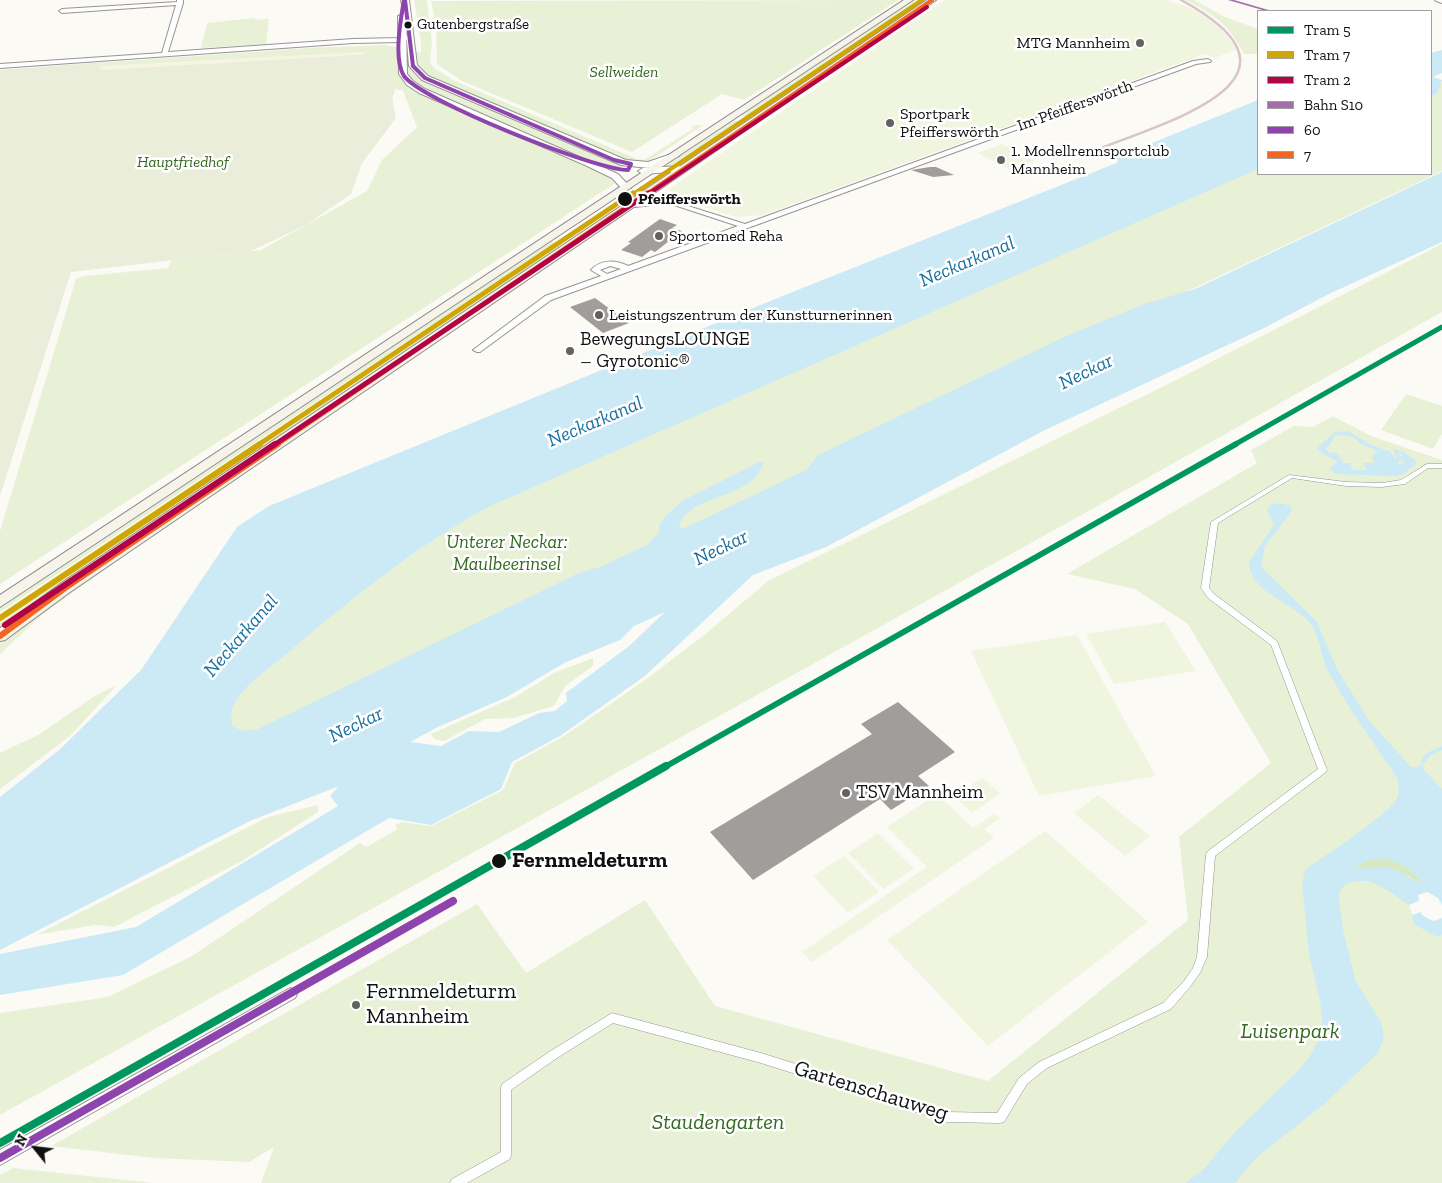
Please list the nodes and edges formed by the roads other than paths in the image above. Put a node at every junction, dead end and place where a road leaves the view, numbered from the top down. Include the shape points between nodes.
1 (404, 0) edge
2 (910, 0) edge
3 (932, 0) edge
4 (1438, 0) edge
5 (180, 1) edge
6 (1442, 1) edge
7 (62, 11) dead end
8 (410, 37) junction
9 (400, 38) junction
10 (165, 54) junction
11 (1208, 60) dead end
12 (0, 66) edge
13 (733, 117) junction
14 (744, 127) junction
15 (674, 156) junction
16 (588, 163) junction
17 (683, 169) junction
18 (651, 172) junction
19 (626, 188) junction
20 (655, 188) junction
21 (667, 200) junction
22 (630, 204) junction
23 (745, 226) junction
24 (562, 231) junction
25 (572, 244) junction
26 (627, 268) junction
27 (606, 276) junction
28 (476, 350) dead end
29 (1442, 466) edge
30 (0, 602) edge
31 (0, 636) edge
32 (290, 994) dead end
33 (0, 1158) edge
34 (456, 1183) edge

1 - 8 street
1 - 9 street
2 - 13 main road
3 - 14 main road
4 - 6 street
5 - 7 street
5 - 10 street
8 - 9 street
8 - 15 street via 413,66 435,83 624,163 649,165
9 - 10 street
9 - 16 street via 403,74 416,87
10 - 12 street
11 - 23 street, Im Pfeifferswörth via 1186,65
13 - 14 main road via 745,120
13 - 15 main road
14 - 17 main road
15 - 18 main road
16 - 18 street
16 - 19 street via 615,176
17 - 18 street
17 - 20 main road
18 - 19 main road
19 - 24 main road
20 - 21 main road
20 - 22 main road
21 - 22 main road
21 - 23 street
22 - 25 main road
23 - 26 street, Im Pfeifferswörth
24 - 25 main road via 558,240
24 - 30 main road
25 - 31 main road
26 - 27 street, Im Pfeifferswörth
26 - 27 street, Im Pfeifferswörth via 607,263 598,266 595,270
27 - 28 street, Im Pfeifferswörth via 548,298
29 - 34 street, Gartenschauweg via 1427,466 1402,482 1382,485 1346,484 1291,476 1215,522 1205,588 1211,596 1274,643 1323,770 1211,854 1202,958 1187,984 1167,1006 1043,1065 1023,1080 1000,1118 947,1117 761,1058 612,1018 506,1088 506,1156
32 - 33 street

